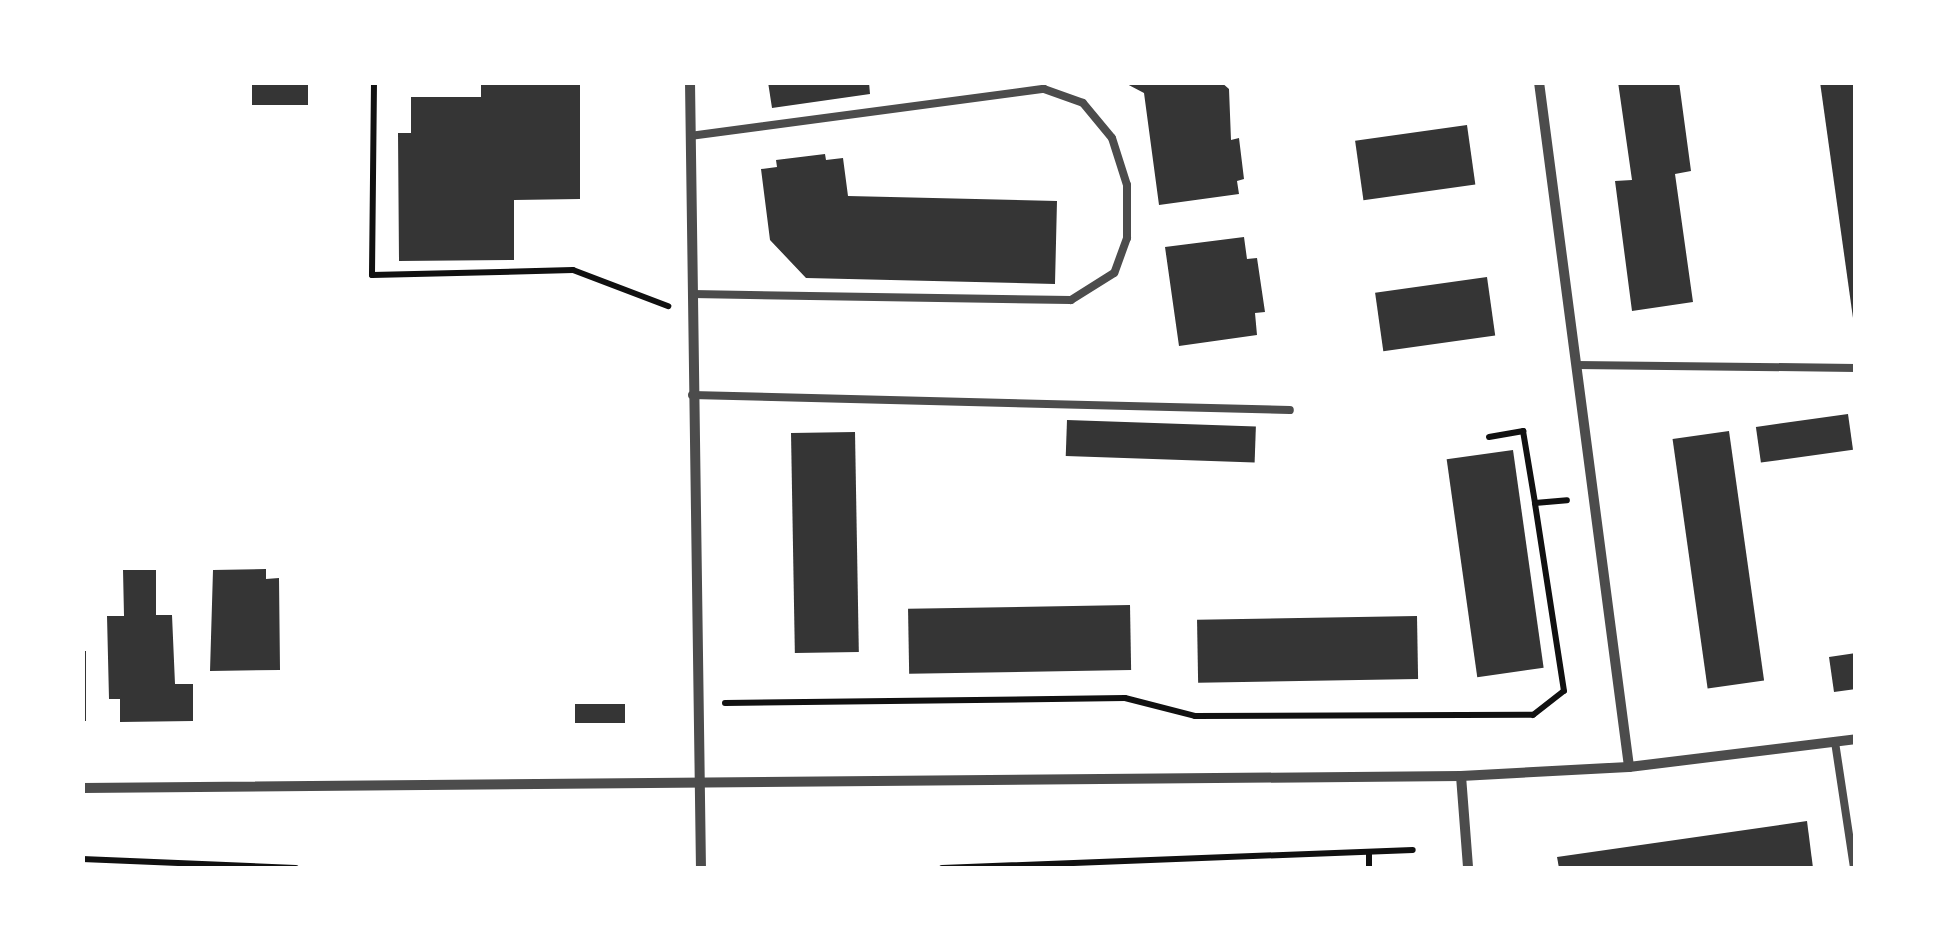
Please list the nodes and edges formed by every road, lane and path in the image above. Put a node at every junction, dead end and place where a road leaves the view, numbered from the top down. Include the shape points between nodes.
1 (374, 82) edge
2 (690, 82) edge
3 (1538, 82) edge
4 (690, 136) junction
5 (692, 294) junction
6 (692, 316) junction
7 (1576, 365) junction
8 (1856, 368) edge
9 (692, 394) junction
10 (1290, 410) dead end
11 (1489, 436) dead end
12 (1593, 496) junction
13 (1534, 504) junction
14 (698, 703) junction
15 (1856, 739) edge
16 (1836, 742) junction
17 (1628, 767) junction
18 (1461, 776) junction
19 (701, 782) junction
20 (82, 788) edge
21 (1413, 850) dead end
22 (1369, 852) junction
23 (82, 859) edge
24 (1157, 865) edge
25 (1088, 866) edge
26 (296, 868) edge
27 (701, 868) edge
28 (942, 868) edge
29 (1370, 868) edge
30 (1468, 868) edge
31 (1854, 868) edge

1 - 6 path via 372,275 572,270
2 - 4 street
3 - 7 street
4 - 5 street
4 - 5 lane via 1044,89 1084,103 1112,138 1127,185 1127,238 1114,272 1071,300
5 - 6 street
6 - 9 street
7 - 8 lane
7 - 12 street
9 - 10 lane
9 - 14 street
11 - 13 path via 1523,431
12 - 13 path
12 - 17 street
13 - 14 path via 1564,691 1532,715 1196,716 1126,698
14 - 19 street
15 - 16 street
16 - 17 street
16 - 31 lane
17 - 18 street
18 - 19 street
18 - 30 street
19 - 20 street
19 - 27 street
21 - 22 path
22 - 24 path
22 - 29 path
23 - 26 path
24 - 25 path
25 - 28 path

